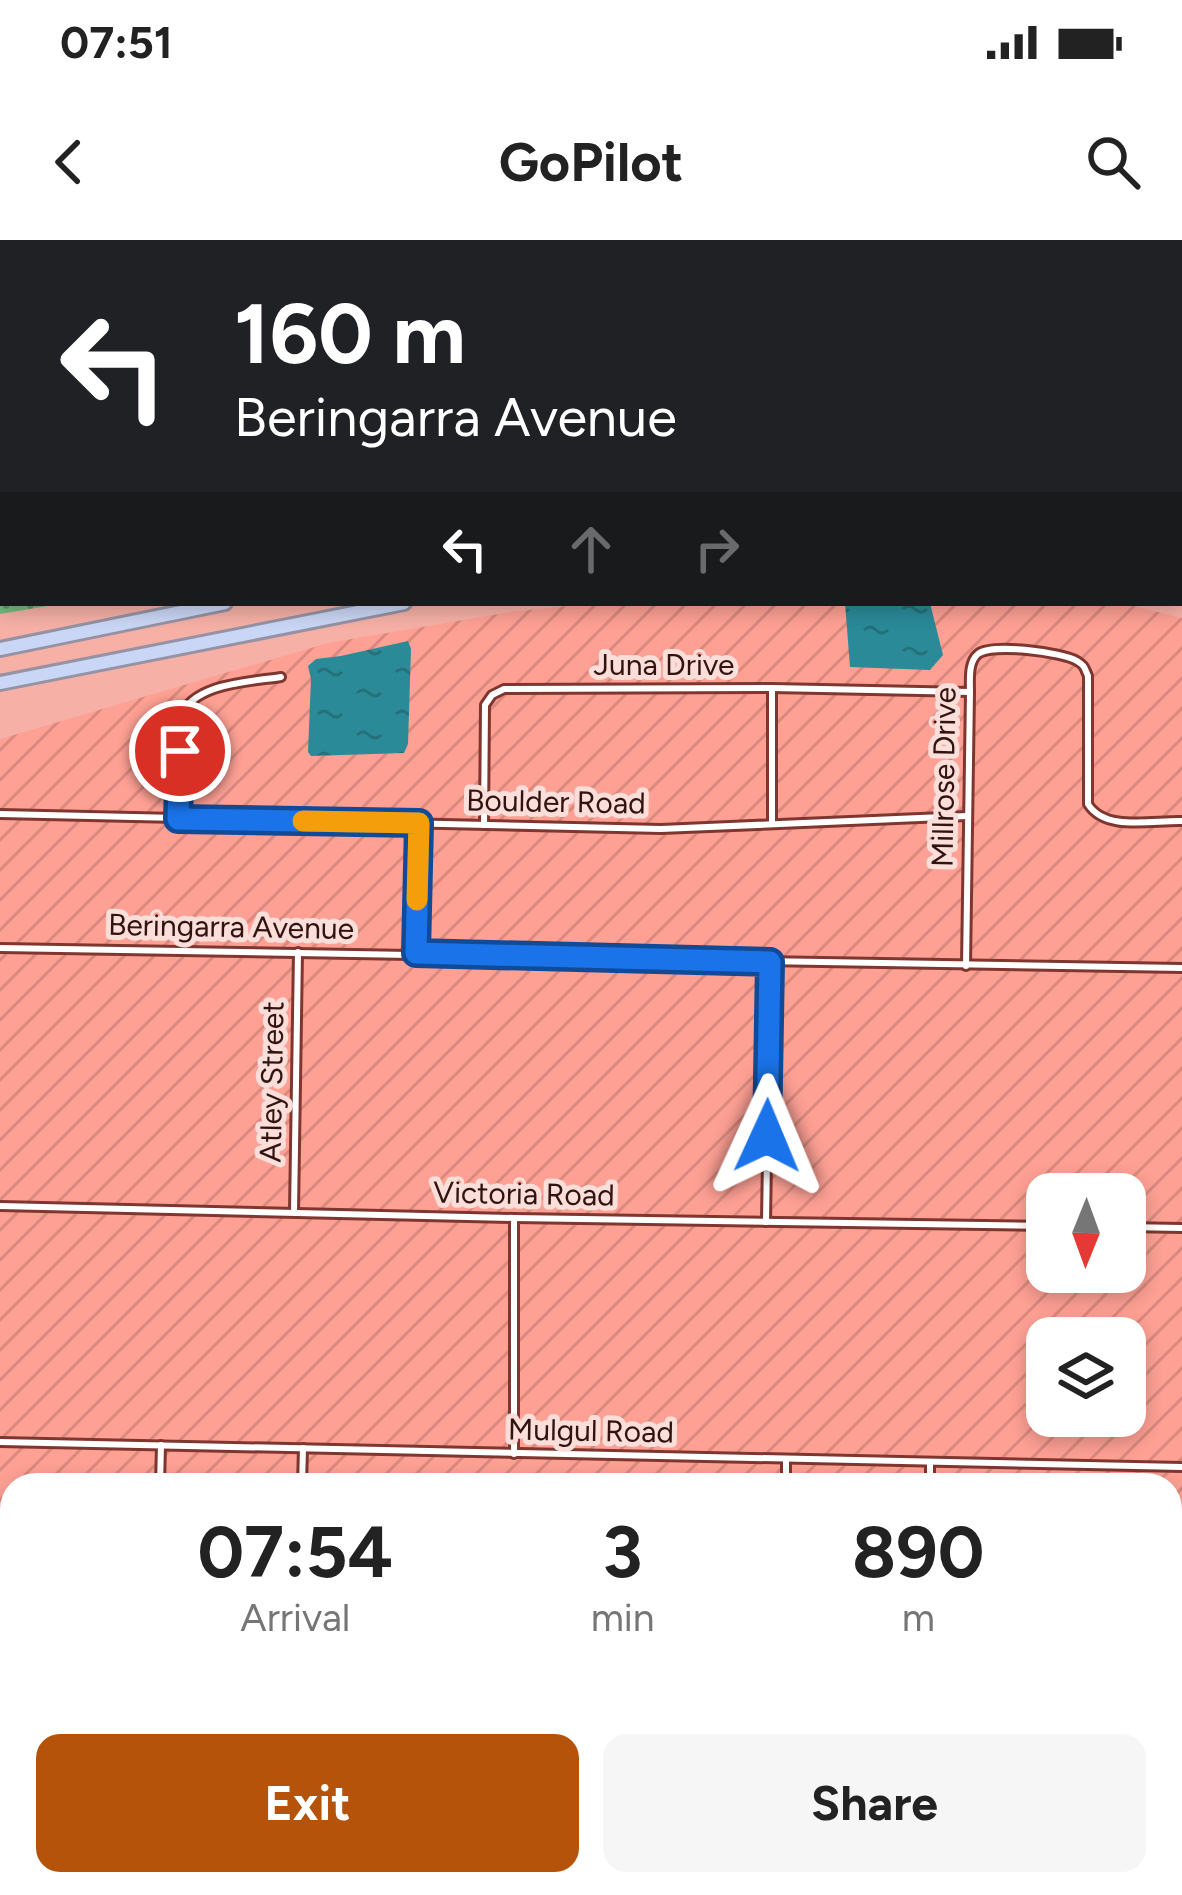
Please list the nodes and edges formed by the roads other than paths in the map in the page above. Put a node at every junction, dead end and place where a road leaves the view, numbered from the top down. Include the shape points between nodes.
1 (210, 606) edge
2 (389, 606) edge
3 (0, 649) edge
4 (281, 677) dead end
5 (0, 685) edge
6 (772, 688) junction
7 (970, 692) junction
8 (0, 814) edge
9 (967, 816) junction
10 (178, 819) junction
11 (1182, 821) edge
12 (419, 823) junction
13 (772, 824) junction
14 (484, 825) junction
15 (0, 947) edge
16 (298, 952) junction
17 (416, 953) junction
18 (770, 962) junction
19 (966, 966) junction
20 (1182, 968) edge
21 (0, 1206) edge
22 (294, 1212) junction
23 (514, 1218) junction
24 (766, 1222) junction
25 (1026, 1226) edge
26 (1146, 1227) edge
27 (1182, 1228) edge
28 (0, 1442) edge
29 (161, 1445) junction
30 (303, 1448) junction
31 (514, 1454) junction
32 (786, 1457) junction
33 (930, 1462) junction
34 (1182, 1467) edge
35 (160, 1473) edge
36 (302, 1473) edge
37 (786, 1473) edge
38 (930, 1473) edge

1 - 3 highway
2 - 5 highway
4 - 10 street via 197,695 185,705
6 - 7 street, Juna Drive
6 - 13 street
6 - 14 street, Juna Drive via 504,689 485,705
7 - 9 street, Millrose Drive
7 - 11 street, Millrose Drive via 971,665 991,648 1080,662 1088,676 1088,804 1095,815
8 - 10 street, Boulder Road
9 - 13 street, Boulder Road
9 - 19 street, Millrose Drive
10 - 12 street, Boulder Road
12 - 14 street, Boulder Road
12 - 17 street
13 - 14 street, Boulder Road
15 - 16 street, Beringarra Avenue
16 - 17 street, Beringarra Avenue
16 - 22 street, Atley Street
17 - 18 street, Beringarra Avenue
18 - 19 street, Beringarra Avenue
18 - 24 street
19 - 20 street, Beringarra Avenue
21 - 22 street, Victoria Road
22 - 23 street, Victoria Road
23 - 24 street, Victoria Road
23 - 31 street
24 - 25 street, Victoria Road
26 - 27 street
28 - 29 street, Mulgul Road
29 - 30 street, Mulgul Road
29 - 35 street
30 - 31 street, Mulgul Road
30 - 36 street
31 - 32 street, Mulgul Road
32 - 33 street, Mulgul Road
32 - 37 street
33 - 34 street, Mulgul Road
33 - 38 street

